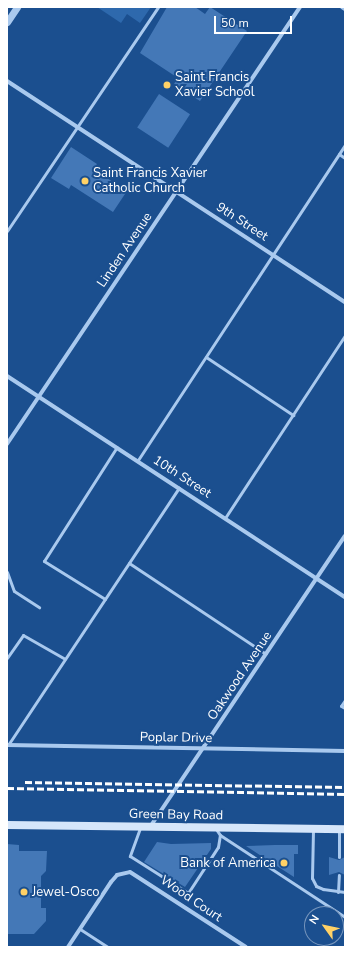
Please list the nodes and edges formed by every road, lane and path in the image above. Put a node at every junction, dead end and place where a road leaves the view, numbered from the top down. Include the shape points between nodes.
1 (17, 7) edge
2 (158, 7) edge
3 (300, 7) edge
4 (342, 7) edge
5 (345, 9) edge
6 (7, 22) edge
7 (7, 80) edge
8 (77, 127) junction
9 (345, 145) edge
10 (339, 154) junction
11 (345, 158) edge
12 (176, 191) junction
13 (7, 231) edge
14 (274, 254) junction
15 (345, 302) edge
16 (345, 335) edge
17 (206, 357) junction
18 (7, 376) edge
19 (39, 396) junction
20 (293, 415) junction
21 (7, 444) edge
22 (117, 447) junction
23 (138, 460) junction
24 (179, 488) junction
25 (225, 518) junction
26 (345, 536) edge
27 (129, 563) junction
28 (7, 572) edge
29 (317, 578) junction
30 (345, 597) edge
31 (105, 599) junction
32 (39, 607) dead end
33 (266, 654) junction
34 (7, 658) edge
35 (65, 659) junction
36 (345, 700) edge
37 (345, 708) edge
38 (8, 744) edge
39 (203, 748) junction
40 (345, 751) edge
41 (7, 825) edge
42 (141, 826) junction
43 (150, 826) junction
44 (216, 827) junction
45 (313, 828) junction
46 (342, 829) edge
47 (220, 835) junction
48 (339, 857) dead end
49 (339, 875) dead end
50 (338, 892) junction
51 (345, 892) edge
52 (345, 917) edge
53 (80, 929) junction
54 (68, 947) edge
55 (108, 947) edge
56 (246, 947) edge

1 - 6 street
2 - 8 lane
3 - 12 street, Linden Avenue
4 - 5 street
7 - 8 street, 9th Street
8 - 12 street, 9th Street
8 - 13 lane
9 - 10 lane
10 - 11 lane
10 - 14 lane
12 - 14 street, 9th Street
12 - 19 street, Linden Avenue
14 - 15 street, 9th Street
14 - 17 lane
16 - 20 lane
17 - 20 lane
17 - 23 lane
18 - 19 street, 10th Street
19 - 21 street, Linden Avenue
19 - 22 street, 10th Street
20 - 25 lane
22 - 23 street, 10th Street
22 - 31 lane via 44,561
23 - 24 street, 10th Street
24 - 25 street, 10th Street
24 - 27 lane
25 - 29 street, 10th Street
26 - 29 street, Oakwood Avenue
27 - 31 lane
27 - 33 lane
28 - 32 lane via 14,591
29 - 30 street, 10th Street
29 - 33 street, Oakwood Avenue
31 - 35 lane
33 - 39 street, Oakwood Avenue
34 - 35 lane via 23,635
35 - 38 lane
36 - 37 lane via 341,706
38 - 39 street, Poplar Drive
39 - 40 street, Poplar Drive
39 - 43 street, Oakwood Avenue
41 - 42 main road, Green Bay Road
42 - 43 main road, Green Bay Road
42 - 47 lane via 130,856 188,893 218,847
43 - 44 main road, Green Bay Road
44 - 45 main road, Green Bay Road
44 - 47 lane
45 - 46 main road, Green Bay Road
45 - 50 lane via 312,878 316,886
46 - 48 lane
47 - 52 lane
49 - 50 lane
50 - 51 lane
53 - 54 street
53 - 55 lane
53 - 56 street, Wood Court via 111,882 124,872 137,875

